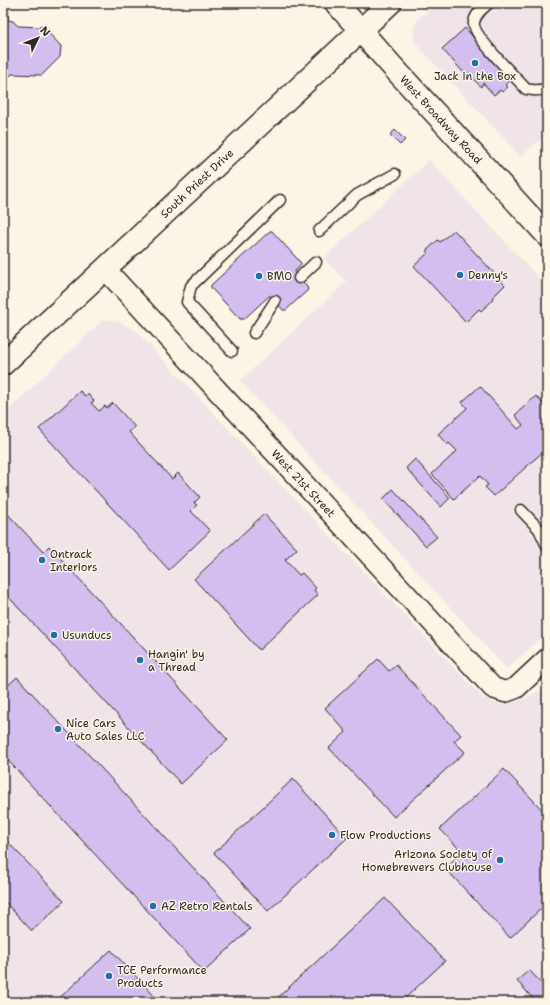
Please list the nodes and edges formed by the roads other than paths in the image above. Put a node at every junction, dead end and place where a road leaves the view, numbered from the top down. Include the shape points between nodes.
1 (336, 3) edge
2 (390, 3) edge
3 (489, 3) edge
4 (360, 31) junction
5 (547, 88) edge
6 (395, 174) dead end
7 (280, 200) dead end
8 (319, 231) dead end
9 (547, 235) edge
10 (316, 262) dead end
11 (105, 269) junction
12 (299, 278) dead end
13 (275, 301) dead end
14 (254, 333) dead end
15 (232, 351) dead end
16 (3, 364) edge
17 (521, 510) dead end
18 (543, 530) edge
19 (547, 546) edge
20 (547, 659) edge

1 - 4 main road, West Broadway Road
2 - 4 main road, South Priest Drive
3 - 5 lane via 478,12 473,23 481,41 526,88 534,91
4 - 9 main road, West Broadway Road
4 - 11 main road, South Priest Drive
6 - 8 lane via 357,195
7 - 15 lane via 191,286 187,302
10 - 12 lane
11 - 16 main road, South Priest Drive
11 - 20 street, West 21st Street via 493,688 505,692 516,688
13 - 14 lane
17 - 18 lane
18 - 19 lane

